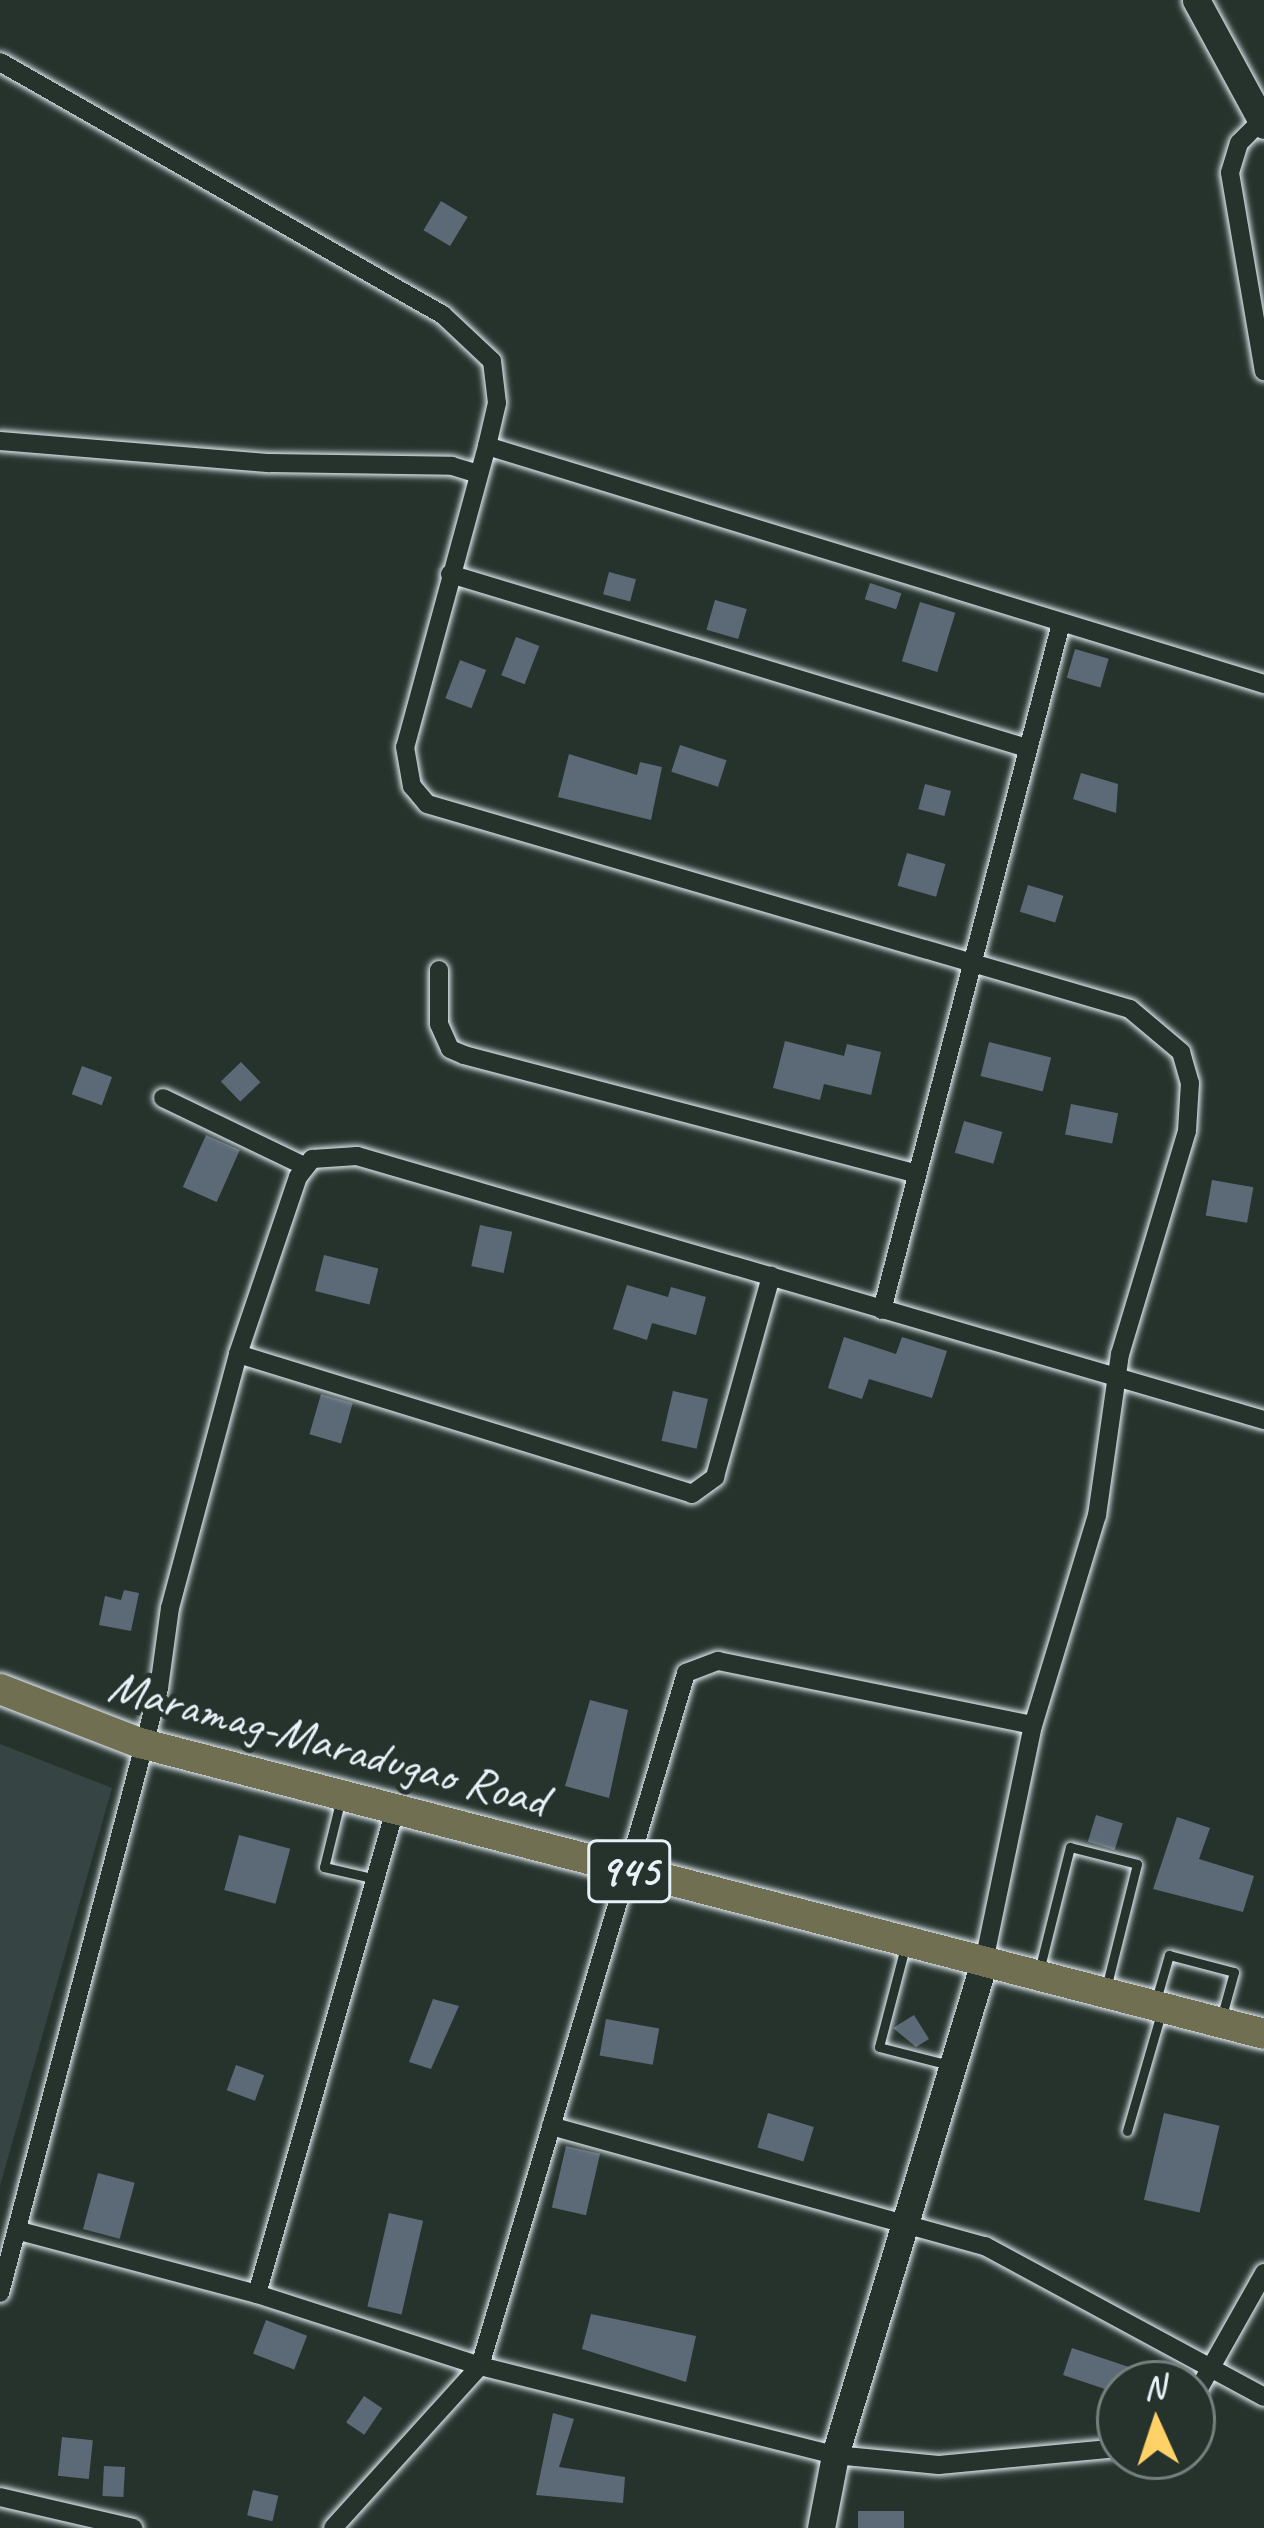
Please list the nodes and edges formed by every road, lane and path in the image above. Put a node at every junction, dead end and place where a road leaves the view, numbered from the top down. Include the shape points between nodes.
1 (1196, 0) edge
2 (0, 62) edge
3 (1260, 113) edge
4 (1264, 371) edge
5 (0, 441) edge
6 (487, 446) junction
7 (479, 474) junction
8 (450, 574) junction
9 (1060, 627) junction
10 (1264, 684) edge
11 (1027, 748) junction
12 (968, 961) junction
13 (439, 970) dead end
14 (163, 1098) dead end
15 (304, 1166) junction
16 (913, 1173) junction
17 (771, 1276) junction
18 (882, 1310) junction
19 (238, 1354) junction
20 (1115, 1377) junction
21 (1264, 1420) edge
22 (0, 1689) edge
23 (1033, 1725) junction
24 (140, 1743) junction
25 (341, 1796) junction
26 (395, 1810) junction
27 (628, 1871) junction
28 (376, 1879) junction
29 (906, 1942) junction
30 (984, 1962) junction
31 (1038, 1976) junction
32 (1105, 1993) junction
33 (1159, 2007) junction
34 (1220, 2022) junction
35 (1264, 2034) edge
36 (953, 2066) junction
37 (550, 2126) junction
38 (1127, 2131) dead end
39 (906, 2222) junction
40 (20, 2231) junction
41 (1264, 2272) edge
42 (0, 2293) edge
43 (257, 2294) junction
44 (1200, 2360) edge
45 (1216, 2364) edge
46 (480, 2366) junction
47 (1216, 2369) edge
48 (1264, 2397) edge
49 (1096, 2450) edge
50 (836, 2455) junction
51 (0, 2498) edge
52 (134, 2528) edge
53 (333, 2528) edge
54 (821, 2528) edge

1 - 3 street
2 - 6 street via 481,344 496,380
3 - 4 street via 1230,172
5 - 7 street via 270,463 452,466
6 - 7 street
6 - 9 street
7 - 8 street
8 - 11 street
8 - 12 street via 405,748 412,786 427,803
9 - 10 street
9 - 11 street
11 - 12 street
12 - 16 street
12 - 20 street via 1148,1018 1186,1064 1187,1130
13 - 16 street via 439,1024 450,1049 464,1055
14 - 15 street
15 - 17 street via 324,1155 357,1156
15 - 19 street
16 - 18 street
17 - 18 street
17 - 19 street via 715,1477 692,1494
18 - 20 street
19 - 24 street
20 - 21 street
20 - 23 street via 1097,1514
22 - 24 main road, Maramag-Maradugao Road / 945
23 - 27 street via 718,1661 694,1665 680,1683
23 - 30 street
24 - 25 main road, Maramag-Maradugao Road / 945
24 - 40 street
25 - 26 main road, Maramag-Maradugao Road / 945
25 - 28 lane via 324,1868
26 - 27 main road, Maramag-Maradugao Road / 945
26 - 28 street
27 - 29 main road, Maramag-Maradugao Road / 945
27 - 37 street
28 - 43 street
29 - 30 main road, Maramag-Maradugao Road / 945
29 - 36 lane via 879,2047
30 - 31 main road, Maramag-Maradugao Road / 945
30 - 36 street
31 - 32 main road, Maramag-Maradugao Road / 945
31 - 32 lane via 1070,1847 1137,1864
32 - 33 main road, Maramag-Maradugao Road / 945
33 - 34 main road, Maramag-Maradugao Road / 945
33 - 34 lane via 1169,1955 1234,1972
33 - 38 lane
34 - 35 main road, Maramag-Maradugao Road / 945
36 - 39 street
37 - 39 street
37 - 46 street
39 - 44 street via 1011,2256
39 - 50 street
40 - 42 street
40 - 43 street
41 - 45 street
43 - 46 street
46 - 50 street
46 - 53 street
47 - 48 street
49 - 50 street via 939,2465
50 - 54 street
51 - 52 street

